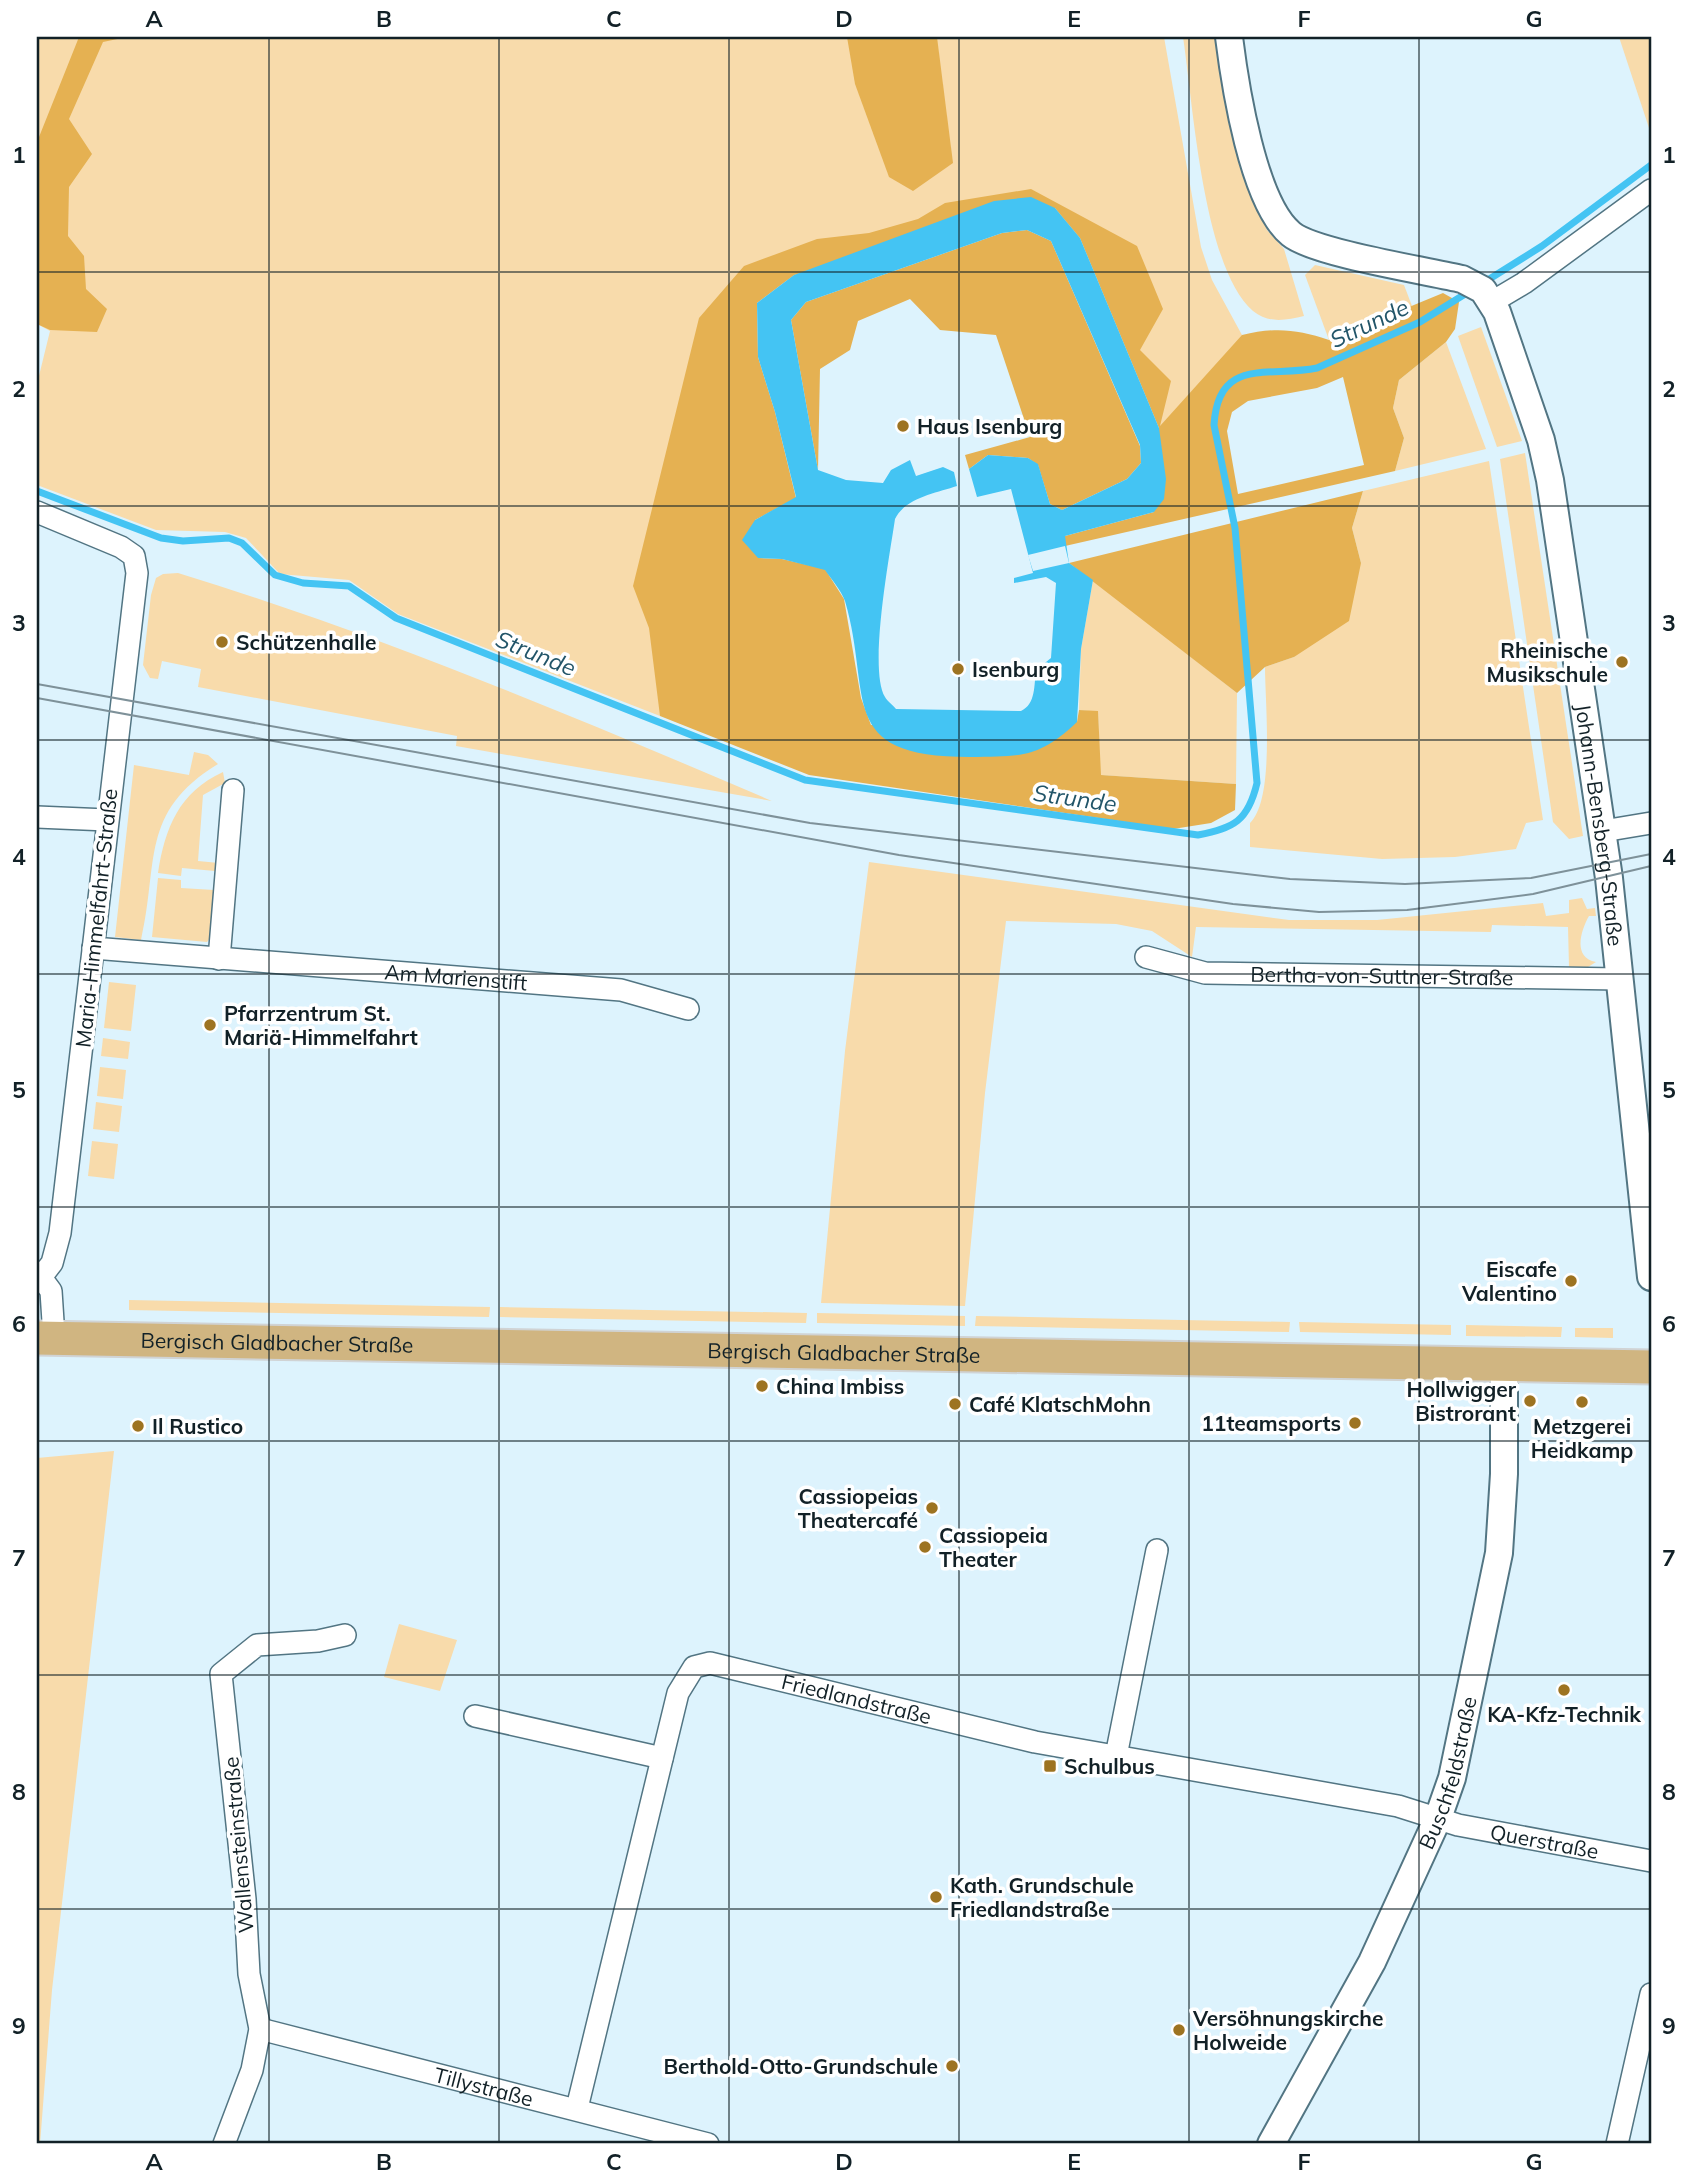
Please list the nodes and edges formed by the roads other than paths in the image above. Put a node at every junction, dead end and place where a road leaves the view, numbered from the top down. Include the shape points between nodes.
1 (1229, 37) edge
2 (1651, 190) edge
3 (1482, 292) junction
4 (37, 512) edge
5 (233, 790) dead end
6 (37, 817) edge
7 (107, 820) junction
8 (1651, 823) edge
9 (1603, 831) junction
10 (93, 948) junction
11 (1146, 957) dead end
12 (219, 959) junction
13 (1620, 979) junction
14 (688, 1009) dead end
15 (39, 1274) edge
16 (1651, 1277) edge
17 (45, 1338) edge
18 (1504, 1365) junction
19 (1651, 1367) edge
20 (1157, 1550) dead end
21 (345, 1635) dead end
22 (475, 1716) dead end
23 (1116, 1756) junction
24 (662, 1759) junction
25 (1438, 1818) junction
26 (1651, 1861) edge
27 (1651, 1994) edge
28 (260, 2029) junction
29 (577, 2108) junction
30 (224, 2144) edge
31 (708, 2144) edge
32 (1271, 2144) edge
33 (1617, 2144) edge

1 - 3 street via 1243,125 1270,206 1292,236
2 - 3 street via 1524,283
3 - 9 street, Johann-Bensberg-Straße via 1541,440 1550,480
4 - 7 street, Maria-Himmelfahrt-Straße via 134,556 137,573
5 - 12 street
6 - 7 street
7 - 10 street, Maria-Himmelfahrt-Straße
8 - 9 street
9 - 13 street, Johann-Bensberg-Straße
10 - 12 street, Am Marienstift
10 - 15 street, Maria-Himmelfahrt-Straße via 60,1233 52,1263
11 - 13 street, Bertha-von-Suttner-Straße via 1205,974
12 - 14 street, Am Marienstift via 621,990
13 - 16 street, Johann-Bensberg-Straße
15 - 17 street via 51,1291
17 - 18 main road, Bergisch Gladbacher Straße
18 - 19 main road, Bergisch Gladbacher Straße
18 - 25 street, Buschfeldstraße via 1500,1553 1462,1735
20 - 23 street
21 - 28 street, Wallensteinstraße via 257,1645 220,1674 249,1974
22 - 24 street
23 - 24 street, Friedlandstraße via 960,1726 709,1663 694,1667 684,1679
23 - 25 street, Friedlandstraße via 1398,1806
24 - 29 street, Friedlandstraße
25 - 26 street, Querstraße
25 - 32 street, Buschfeldstraße via 1372,1962
27 - 33 street
28 - 29 street, Tillystraße
28 - 30 street, Wallensteinstraße via 252,2070
29 - 31 street, Tillystraße

